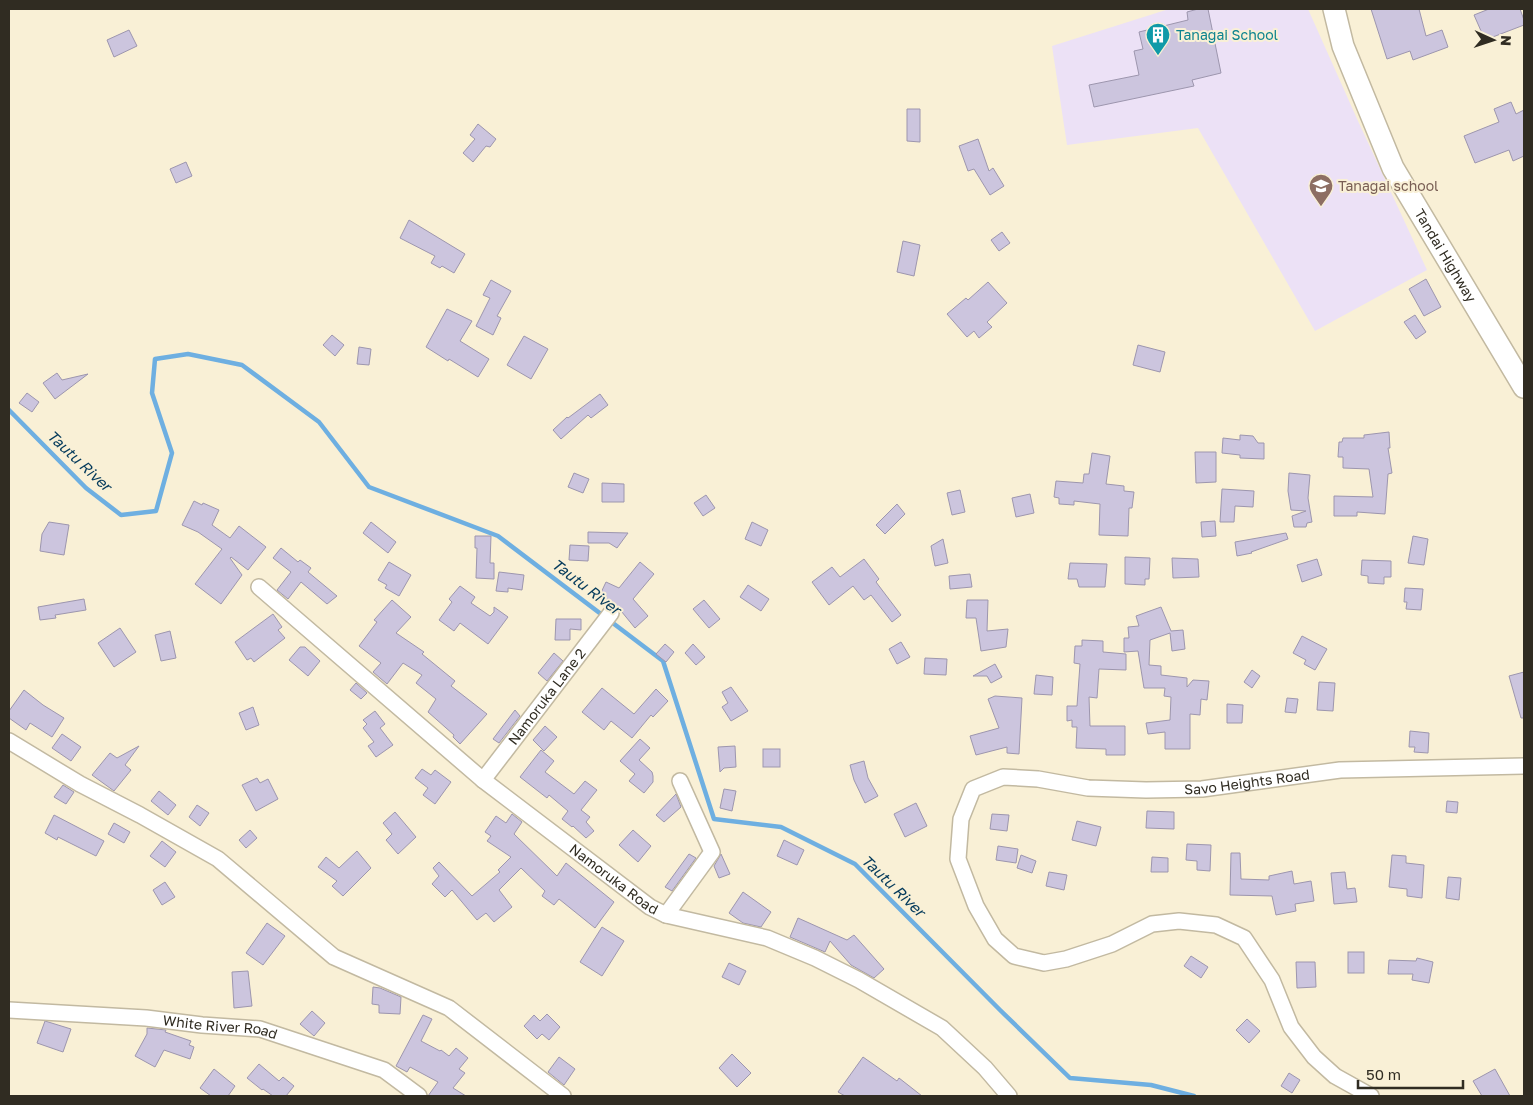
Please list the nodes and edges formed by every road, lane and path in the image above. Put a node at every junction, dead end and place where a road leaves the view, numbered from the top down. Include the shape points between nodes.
1 (1334, 9) edge
2 (1524, 387) edge
3 (259, 586) dead end
4 (611, 613) dead end
5 (9, 741) edge
6 (1524, 766) edge
7 (483, 780) junction
8 (680, 781) dead end
9 (666, 915) junction
10 (9, 1010) edge
11 (419, 1096) edge
12 (563, 1096) edge
13 (1009, 1096) edge
14 (1371, 1096) edge

1 - 2 main road, Tandai Highway via 1342,46 1393,168
3 - 7 street, Namoruka Road
4 - 7 street, Namoruka Lane 2
5 - 12 street via 80,784 218,859 334,957 449,1008
6 - 14 street, Savo Heights Road via 1340,770 1202,789 1088,788 1038,779 1003,777 973,789 961,819 958,859 976,906 995,939 1014,956 1044,963 1112,944 1152,924 1179,921 1216,925 1244,938 1272,980 1291,1027 1314,1057 1335,1076
7 - 9 street, Namoruka Road via 643,902
8 - 9 street via 712,852
9 - 13 street, Namoruka Road via 767,938 859,980 942,1028
10 - 11 street, White River Road via 260,1029 384,1070

